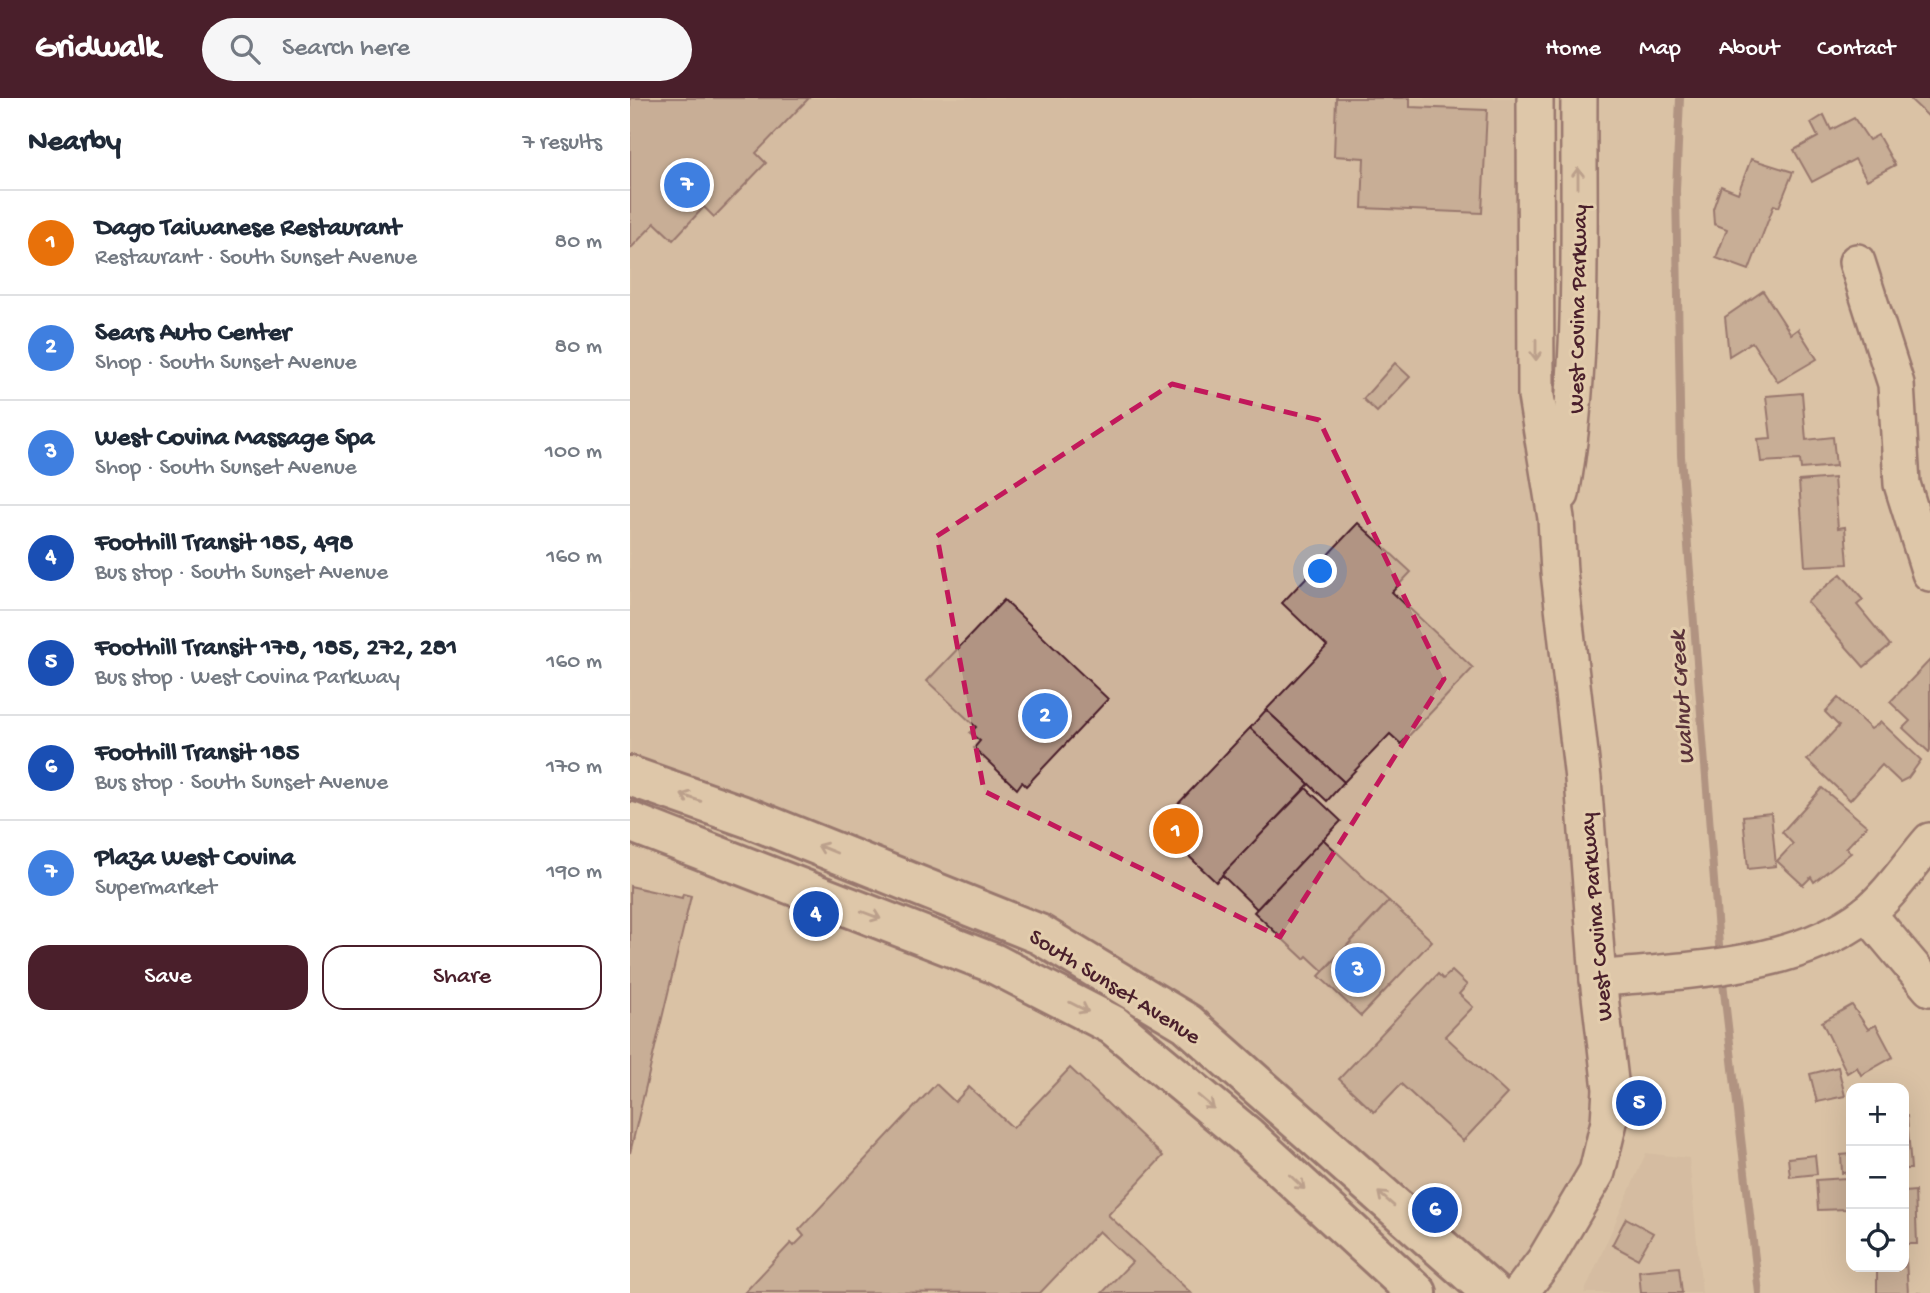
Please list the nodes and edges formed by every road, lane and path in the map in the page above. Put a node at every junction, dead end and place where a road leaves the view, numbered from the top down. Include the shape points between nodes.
1 (1535, 98) edge
2 (1553, 98) edge
3 (1579, 98) edge
4 (1857, 262) dead end
5 (1578, 325) junction
6 (1536, 396) junction
7 (1564, 476) junction
8 (1556, 518) junction
9 (1930, 573) edge
10 (630, 776) edge
11 (630, 822) edge
12 (1930, 841) edge
13 (1867, 913) junction
14 (1598, 979) junction
15 (1930, 988) edge
16 (1417, 1293) edge
17 (1492, 1293) edge
18 (1520, 1293) edge

1 -> 6 street, West Covina Parkway
2 - 5 street via 1556,291
5 -> 3 street, West Covina Parkway
4 - 9 street via 1896,384 1902,484
5 - 7 street, West Covina Parkway via 1573,425
6 - 7 street via 1558,425
6 - 8 street, West Covina Parkway
7 - 8 street, West Covina Parkway
8 - 14 street, West Covina Parkway
17 -> 10 main road, South Sunset Avenue via 1187,1023 1039,934 752,819
11 -> 16 main road, South Sunset Avenue via 993,963 1113,1025 1247,1136
12 - 13 street
13 - 14 street via 1779,956
13 - 15 street
14 - 18 street, West Covina Parkway via 1611,1089 1609,1122 1597,1172

